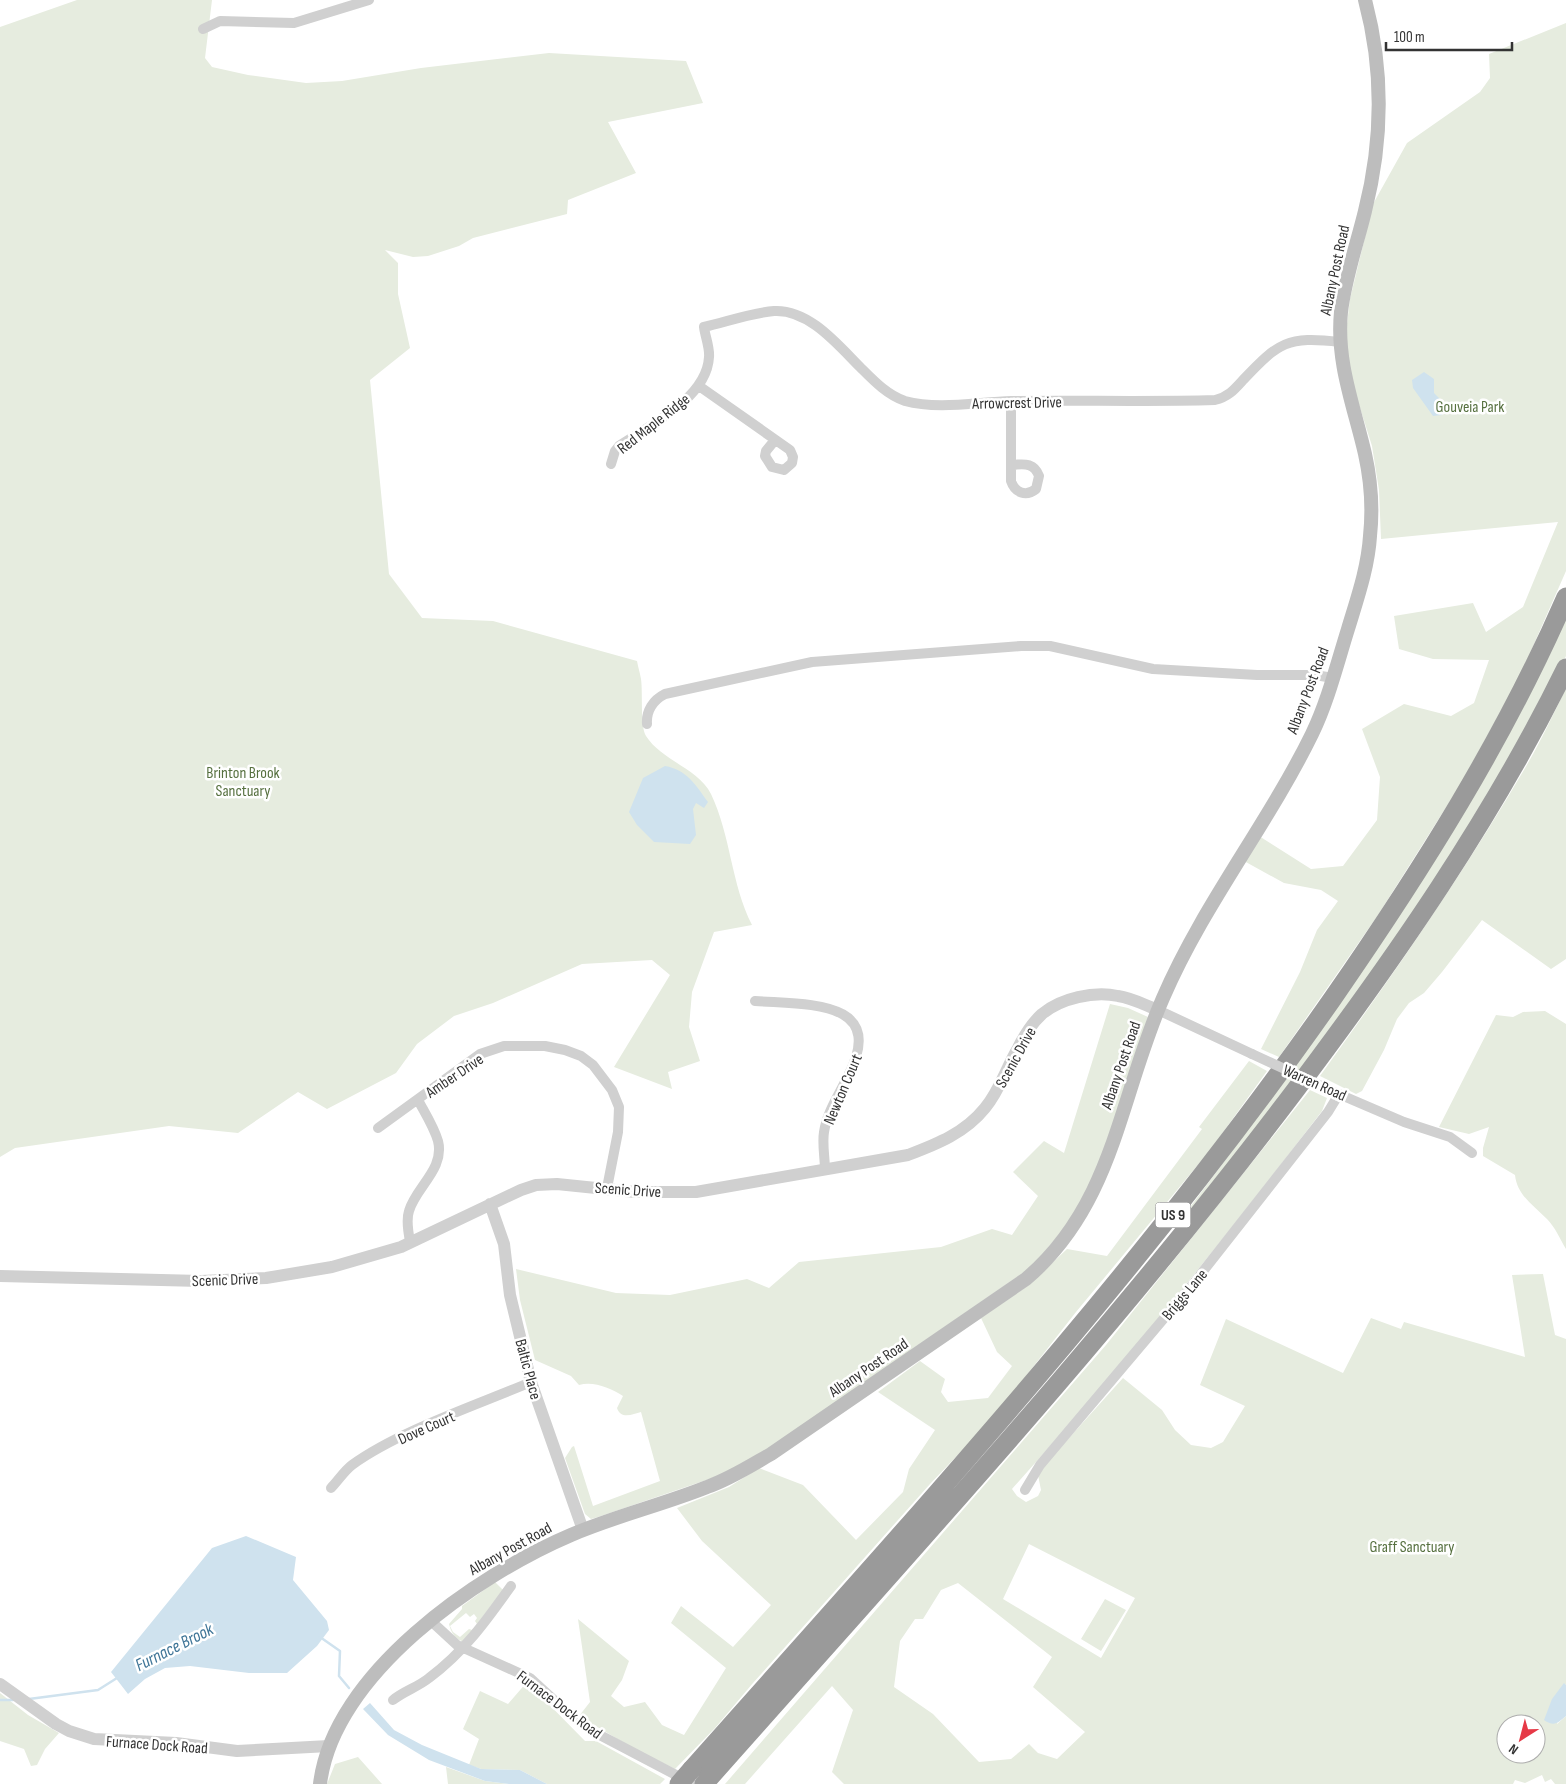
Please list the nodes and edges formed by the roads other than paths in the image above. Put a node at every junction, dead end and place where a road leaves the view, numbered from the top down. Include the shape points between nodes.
1 (369, 0) edge
2 (1365, 0) edge
3 (203, 29) dead end
4 (704, 327) joint
5 (1340, 342) junction
6 (699, 386) junction
7 (1011, 401) junction
8 (775, 440) dead end
9 (611, 464) dead end
10 (1011, 465) dead end
11 (1566, 597) edge
12 (1566, 668) edge
13 (1333, 678) junction
14 (647, 724) dead end
15 (755, 1001) dead end
16 (1158, 1010) junction
17 (1334, 1092) junction
18 (418, 1100) junction
19 (378, 1128) dead end
20 (1472, 1153) dead end
21 (825, 1170) junction
22 (608, 1188) junction
23 (490, 1204) junction
24 (410, 1241) junction
25 (0, 1276) edge
26 (531, 1382) junction
27 (331, 1488) dead end
28 (1025, 1490) dead end
29 (583, 1530) junction
30 (511, 1586) dead end
31 (431, 1621) junction
32 (464, 1648) junction
33 (5, 1688) edge
34 (393, 1700) dead end
35 (329, 1746) junction
36 (699, 1779) edge
37 (320, 1784) edge
38 (679, 1784) edge

1 - 3 street via 294,24 220,21
2 - 5 main road, Albany Post Road via 1377,65 1380,124 1372,182 1344,293
4 - 6 street, Red Maple Ridge via 709,357
4 - 7 street, Arrowcrest Drive via 775,311 797,316 830,337 893,396 906,401 944,404
5 - 7 street, Arrowcrest Drive via 1312,338 1289,341 1268,353 1229,395 1215,400
5 - 13 main road, Albany Post Road via 1342,368 1368,473 1371,518 1366,564
6 - 8 street
6 - 9 street, Red Maple Ridge via 674,410 619,446
7 - 10 street
11 - 36 highway, US 9 via 1512,710 1448,822 1368,947 1252,1110 1148,1246
12 - 36 highway, US 9 via 1511,771 1463,851 1359,1005 1276,1116 1160,1262 1035,1409
13 - 14 street via 1153,669 1050,646 871,656 812,662 665,694 649,710
13 - 16 main road, Albany Post Road via 1308,741 1193,940
15 - 21 street, Newton Court via 818,1005 841,1012 856,1026 860,1048 829,1112 823,1134
16 - 17 street, Warren Road, bridge
16 - 21 street, Scenic Drive via 1118,995 1086,995 1063,1003 1043,1013 1033,1024 985,1108 962,1130 908,1155
16 - 29 main road, Albany Post Road via 1098,1183 1070,1234 1037,1269 750,1466 707,1488
17 - 20 street, Warren Road via 1404,1122 1450,1137
17 - 28 street, Briggs Lane via 1328,1112 1243,1222 1040,1466
18 - 19 street, Amber Drive
18 - 22 street, Amber Drive via 480,1054 504,1046 545,1046 581,1056 605,1079 619,1107
18 - 24 street, Amber Drive via 438,1142 439,1154 412,1200 408,1213
21 - 22 street, Scenic Drive via 696,1192 635,1192
22 - 23 street, Scenic Drive via 536,1185
23 - 24 street, Scenic Drive
23 - 26 street, Baltic Place via 504,1244 510,1295
24 - 25 street, Scenic Drive via 401,1247 332,1267 266,1278 202,1281
26 - 27 street, Dove Court via 381,1448 351,1466
26 - 29 street, Baltic Place
29 - 31 main road, Albany Post Road via 532,1553
30 - 32 street
31 - 32 street, Furnace Dock Road
31 - 35 main road, Albany Post Road via 397,1651 360,1691 340,1721
32 - 34 street via 430,1678
32 - 36 street, Furnace Dock Road via 526,1676 591,1730
33 - 35 street, Furnace Dock Road via 69,1732 102,1740 237,1751
35 - 37 main road, Albany Post Road
36 - 38 highway, US 9, bridge

